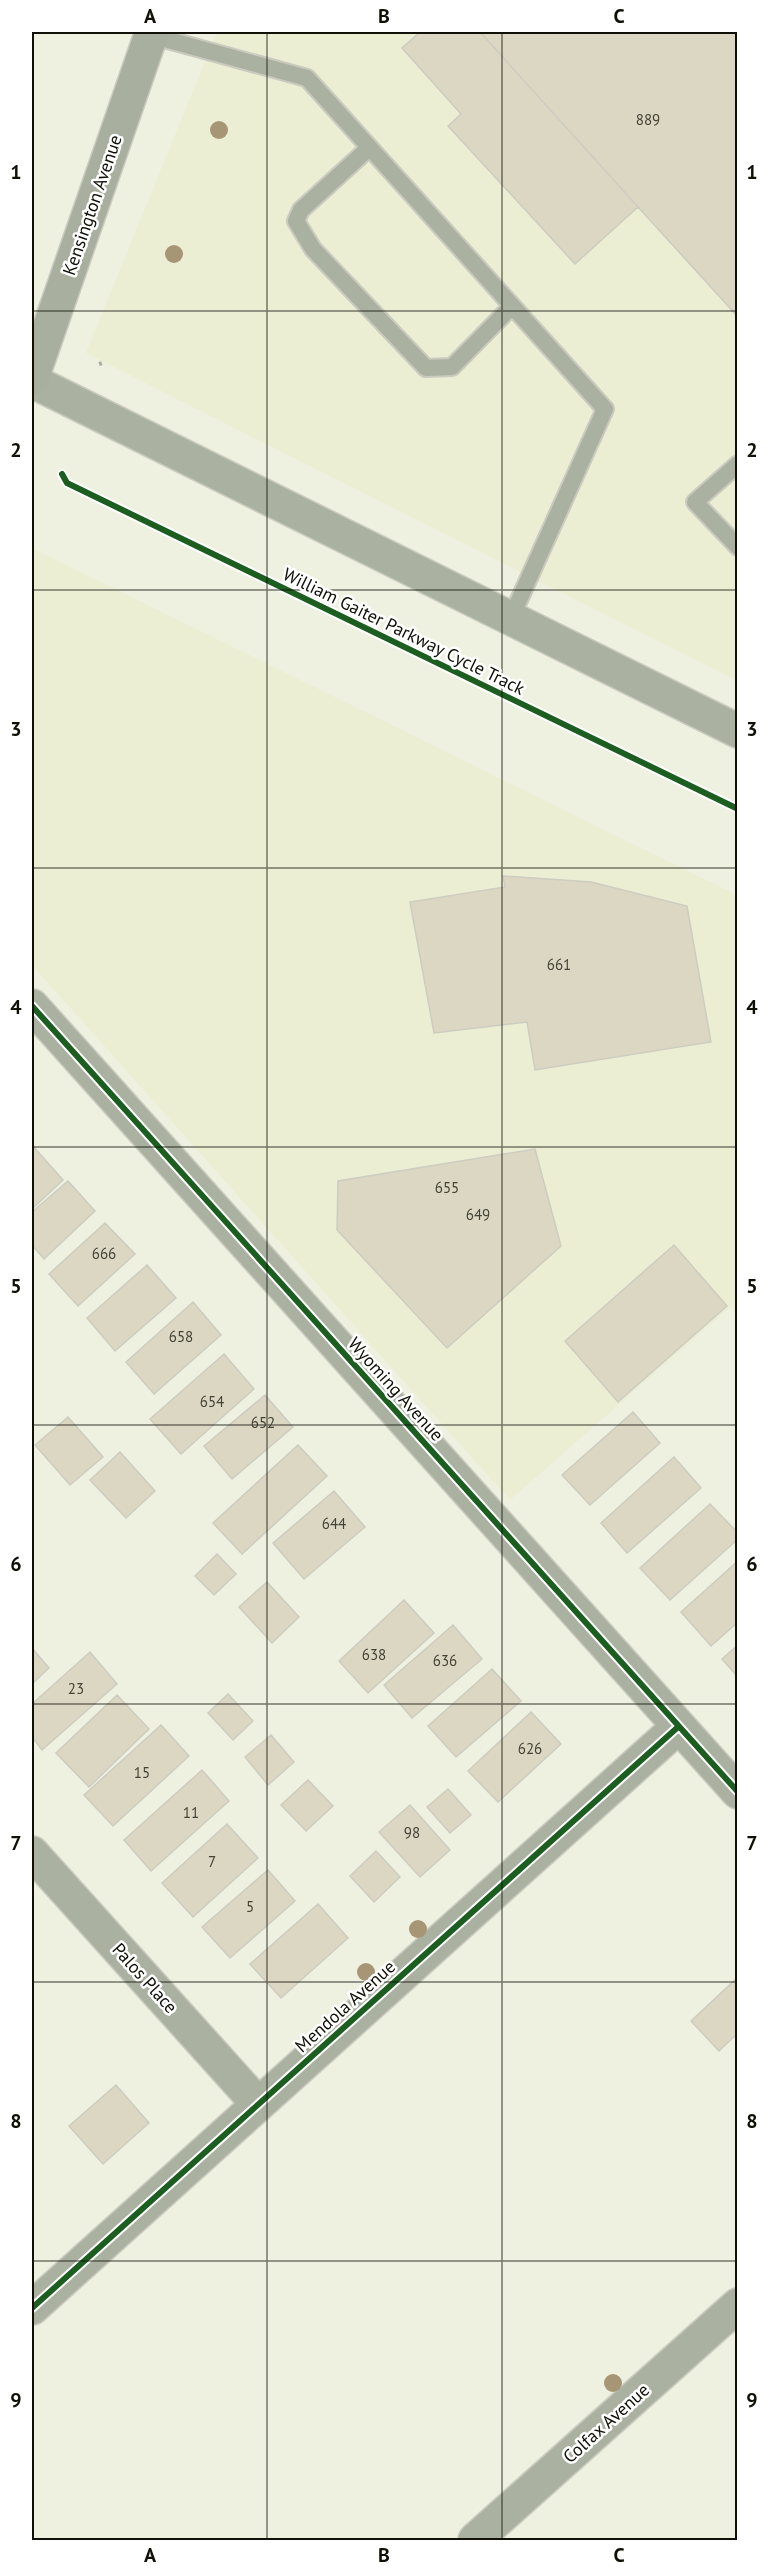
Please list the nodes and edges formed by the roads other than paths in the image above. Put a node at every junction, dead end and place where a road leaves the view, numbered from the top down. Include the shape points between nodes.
1 (151, 34) edge
2 (369, 148) junction
3 (512, 306) junction
4 (32, 380) edge
5 (738, 464) edge
6 (738, 547) edge
7 (511, 618) junction
8 (738, 731) edge
9 (32, 1006) edge
10 (678, 1727) junction
11 (738, 1792) edge
12 (32, 1853) edge
13 (258, 2104) junction
14 (738, 2305) edge
15 (32, 2308) edge
16 (475, 2541) edge

1 - 2 lane via 307,78
1 - 4 street, Kensington Avenue
2 - 3 lane
2 - 3 lane via 301,210 297,221 314,249 426,368 452,367
3 - 7 lane via 605,409
4 - 7 street
5 - 6 lane via 695,502
7 - 8 street
9 - 10 street, Wyoming Avenue
10 - 11 street, Wyoming Avenue
10 - 13 street, Mendola Avenue
12 - 13 street, Palos Place
13 - 15 street, Mendola Avenue
14 - 16 street, Colfax Avenue

